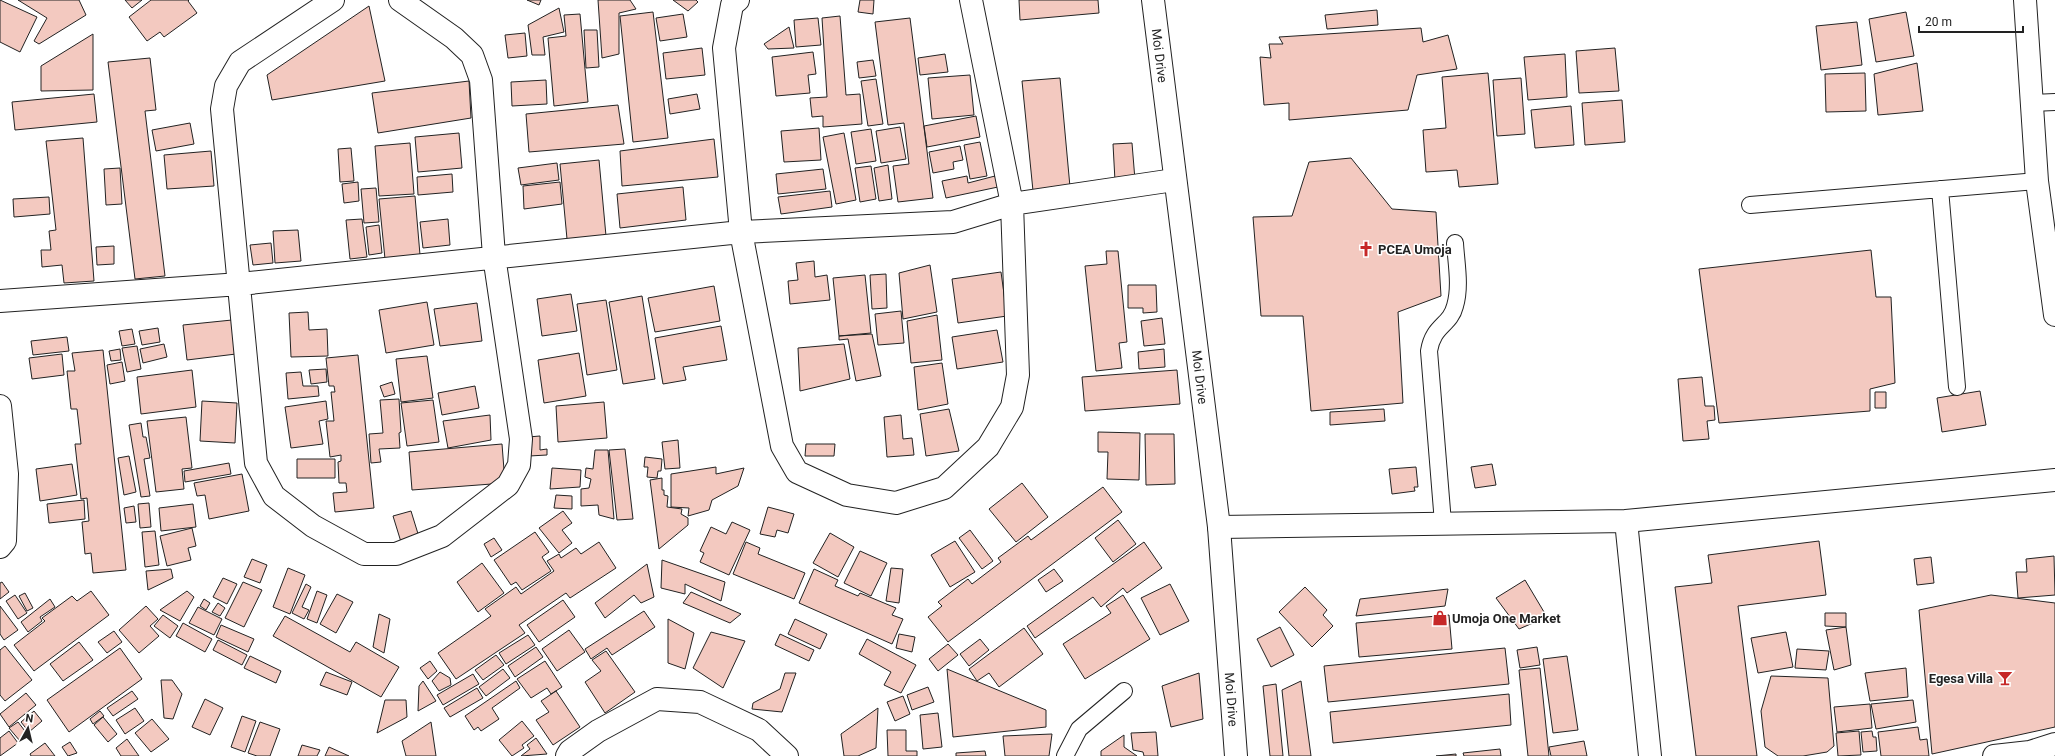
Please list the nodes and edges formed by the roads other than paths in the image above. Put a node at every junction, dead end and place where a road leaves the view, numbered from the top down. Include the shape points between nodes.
1 (333, 0) edge
2 (400, 0) edge
3 (738, 0) edge
4 (971, 0) edge
5 (1153, 0) edge
6 (2025, 0) edge
7 (2055, 102) edge
8 (2032, 103) junction
9 (1174, 180) junction
10 (2037, 181) junction
11 (1940, 189) junction
12 (1012, 204) junction
13 (1750, 206) dead end
14 (741, 232) junction
15 (1455, 243) dead end
16 (494, 256) junction
17 (240, 284) junction
18 (0, 301) edge
19 (2055, 315) edge
20 (1957, 387) dead end
21 (0, 406) edge
22 (2055, 480) edge
23 (1626, 520) junction
24 (1443, 523) junction
25 (1219, 527) junction
26 (0, 547) edge
27 (1124, 692) dead end
28 (2055, 744) edge
29 (567, 756) edge
30 (786, 756) edge
31 (1065, 756) edge
32 (1236, 756) edge
33 (1650, 756) edge
34 (1994, 756) edge

1 - 17 street via 240,62 226,86 222,108
2 - 16 street via 454,38 472,55 481,80
3 - 14 street via 732,5 724,48
4 - 12 street
5 - 9 street, Moi Drive
6 - 8 street
7 - 8 lane
8 - 10 street
9 - 12 street
9 - 25 street, Moi Drive
10 - 11 lane
10 - 19 street
11 - 13 lane
11 - 20 lane
12 - 14 street via 953,222
12 - 14 street via 1018,375 1012,407 988,447 944,488 896,503 848,494 797,472 782,446
14 - 16 street
15 - 24 lane via 1455,306 1448,319 1434,332 1429,350
16 - 17 street
16 - 17 street via 521,439 519,465 508,485 442,536 396,554 364,554 314,526 274,496 256,463
17 - 18 street
21 - 26 street via 7,474 5,541
22 - 23 street
23 - 24 street
23 - 33 street
24 - 25 street
25 - 32 street, Moi Drive
27 - 31 lane via 1079,729
28 - 34 street via 2030,752
29 - 30 street via 570,751 598,731 657,699 700,702 759,730

